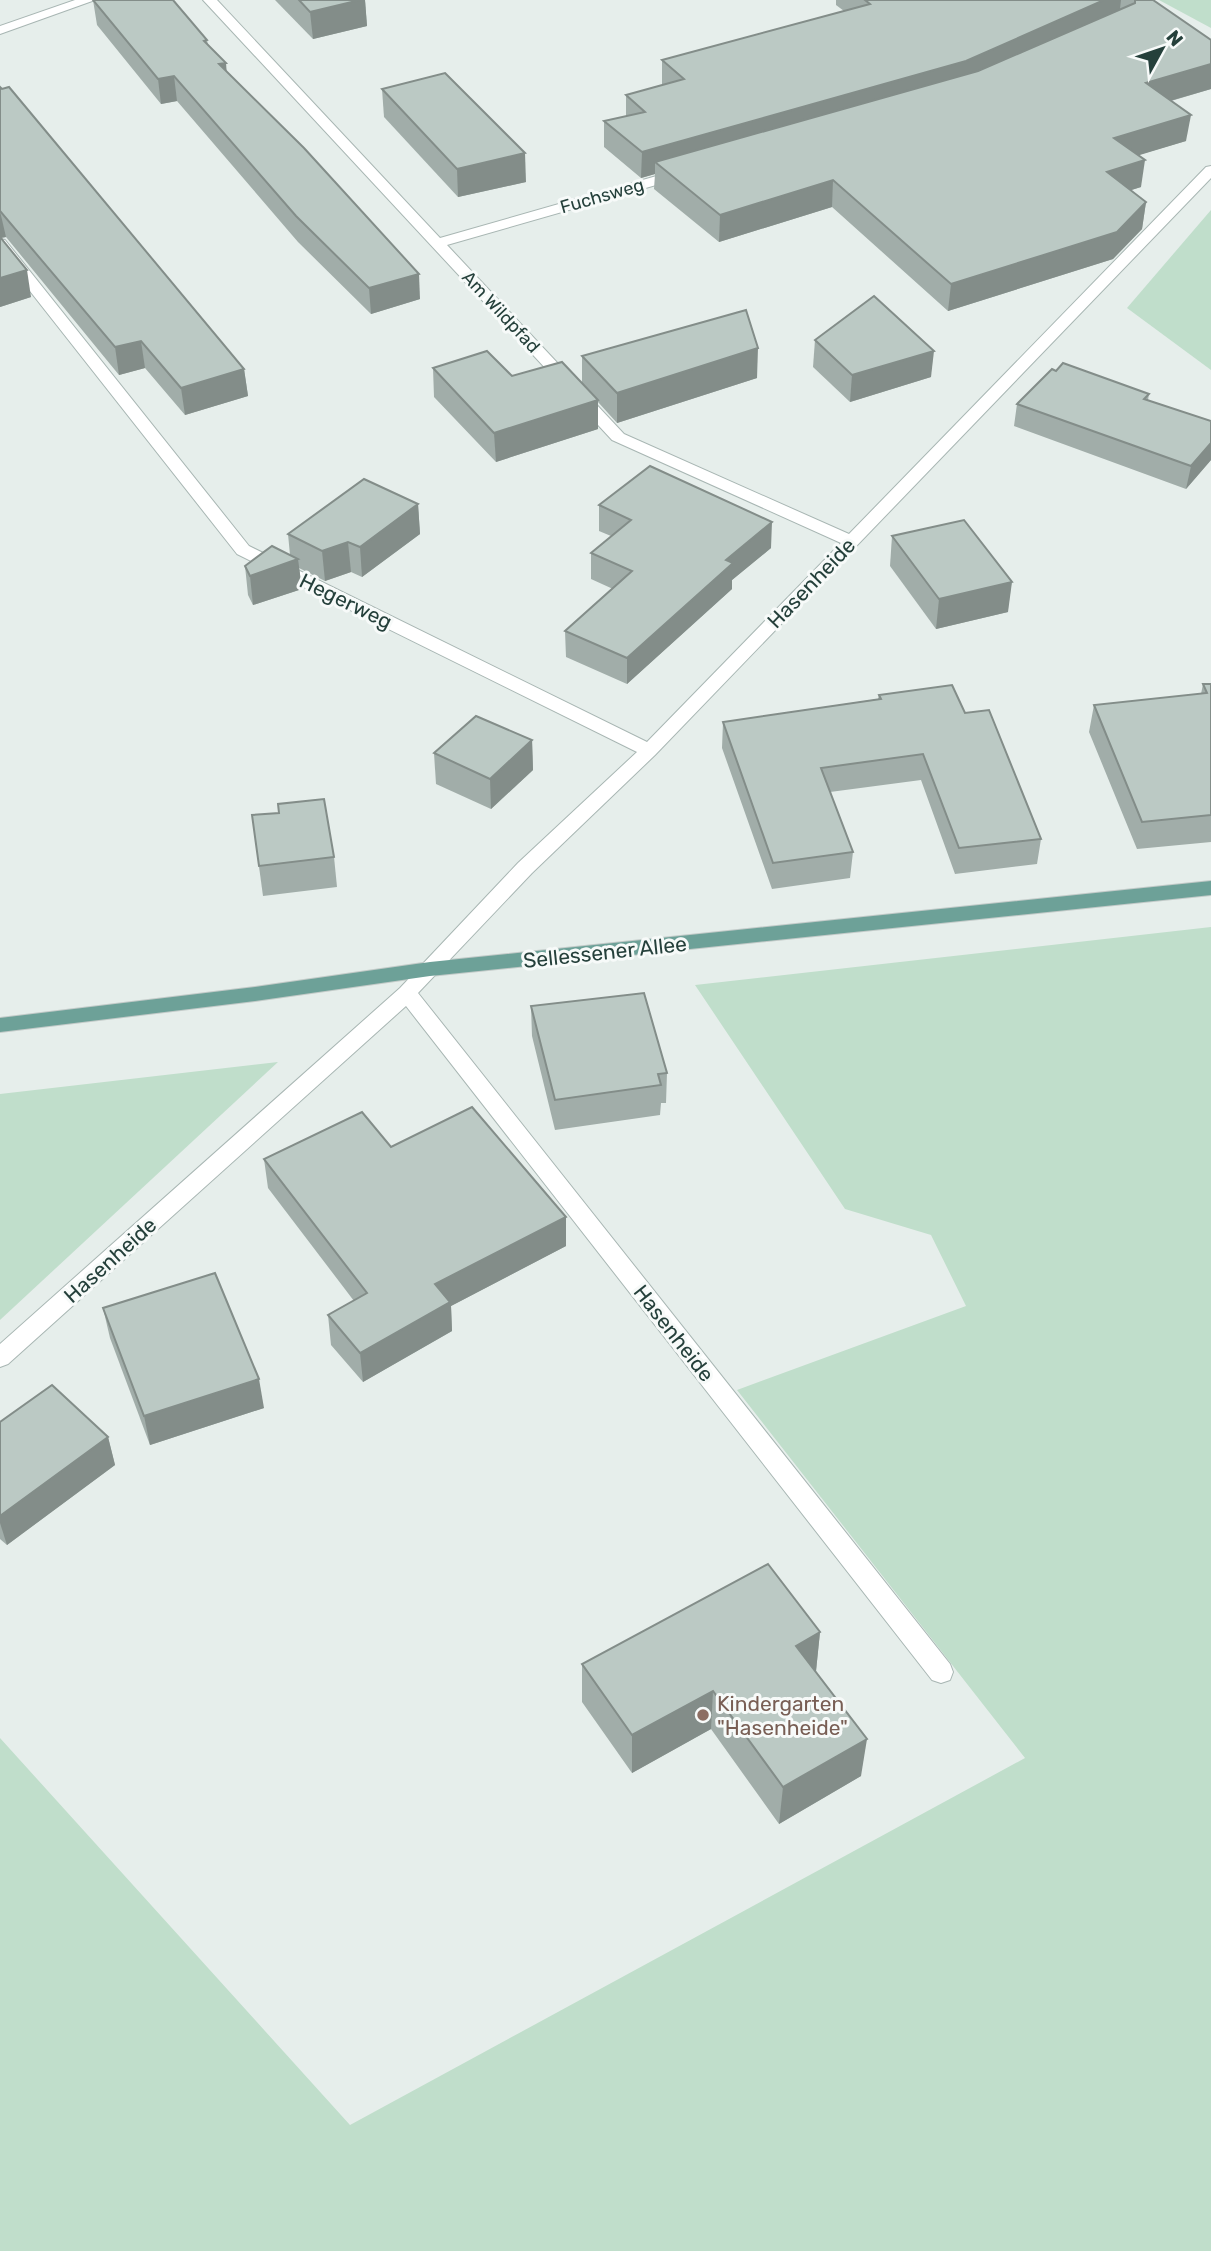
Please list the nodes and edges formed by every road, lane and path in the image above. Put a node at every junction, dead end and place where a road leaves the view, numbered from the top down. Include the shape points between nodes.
1 (88, 0) edge
2 (210, 0) edge
3 (0, 30) edge
4 (1211, 170) edge
5 (689, 171) edge
6 (0, 243) edge
7 (436, 244) junction
8 (851, 541) junction
9 (649, 751) junction
10 (1211, 888) edge
11 (430, 969) junction
12 (407, 993) junction
13 (0, 1025) edge
14 (0, 1358) edge
15 (941, 1672) dead end

1 - 3 street
2 - 7 street, Am Wildpfad
4 - 8 street, Hasenheide
5 - 7 street, Fuchsweg
6 - 9 street, Hegerweg via 243,550
7 - 8 street, Am Wildpfad via 618,437
8 - 9 street, Hasenheide
9 - 11 street, Hasenheide via 525,868
10 - 11 main road, Sellessener Allee
11 - 12 street, Hasenheide
11 - 13 main road, Sellessener Allee
12 - 14 street, Hasenheide
12 - 15 street, Hasenheide

